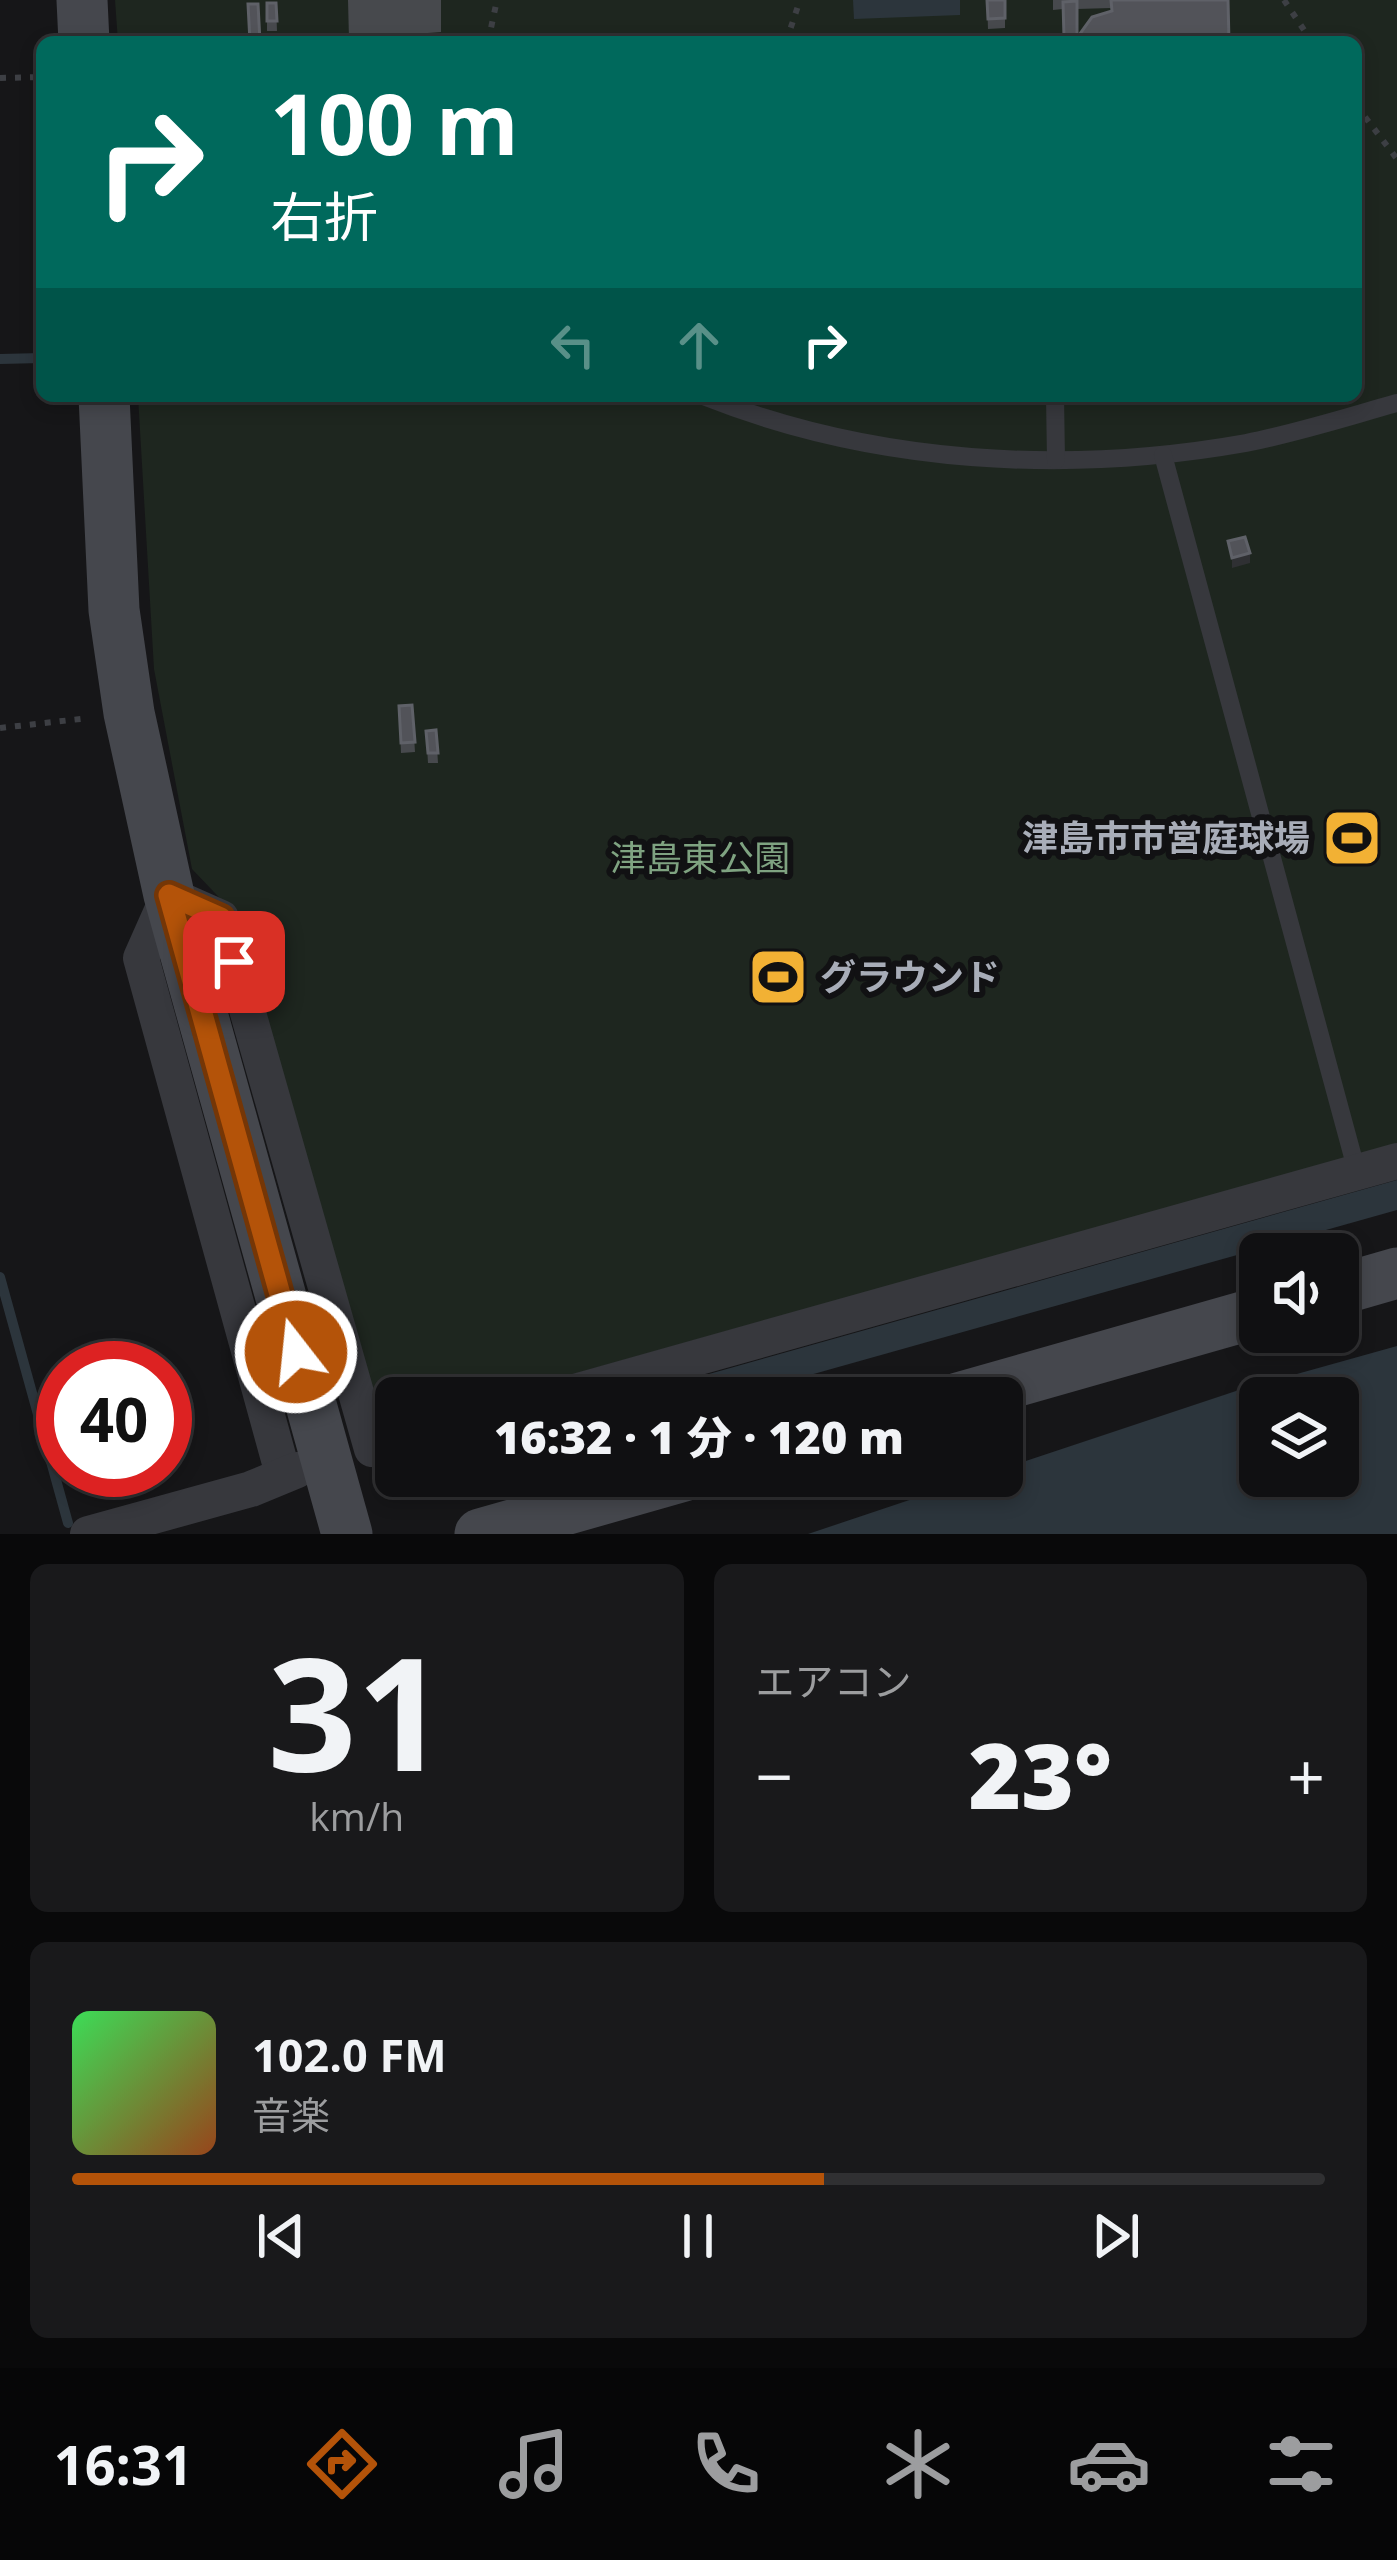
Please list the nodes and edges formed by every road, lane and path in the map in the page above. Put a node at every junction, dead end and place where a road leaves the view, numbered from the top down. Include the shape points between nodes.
1 (82, 0) edge
2 (497, 0) edge
3 (800, 0) edge
4 (1284, 0) edge
5 (84, 36) edge
6 (489, 36) edge
7 (788, 36) edge
8 (1308, 36) edge
9 (36, 77) edge
10 (0, 78) edge
11 (1362, 113) edge
12 (1397, 159) edge
13 (104, 402) edge
14 (723, 402) edge
15 (1054, 402) edge
16 (1397, 403) edge
17 (1163, 454) junction
18 (1056, 460) junction
19 (128, 713) junction
20 (0, 728) edge
21 (169, 895) junction
22 (1397, 1161) edge
23 (1358, 1172) junction
24 (1397, 1273) edge
25 (1359, 1284) edge
26 (1239, 1318) edge
27 (628, 1377) edge
28 (1023, 1379) edge
29 (375, 1445) edge
30 (610, 1497) edge
31 (88, 1534) edge
32 (347, 1534) edge
33 (480, 1534) edge

1 - 5 street
2 - 6 path
3 - 7 path
4 - 8 path
9 - 10 path
11 - 12 path
13 - 19 street via 114,610
14 - 18 lane via 863,442
15 - 18 lane
16 - 17 lane via 1249,442
17 - 18 lane
17 - 23 lane
19 - 20 path
19 - 21 street
21 - 29 street via 221,918
21 - 31 street via 141,958 290,1472
21 - 32 street
22 - 23 street
23 - 27 street
24 - 25 street
26 - 28 street
30 - 33 street

